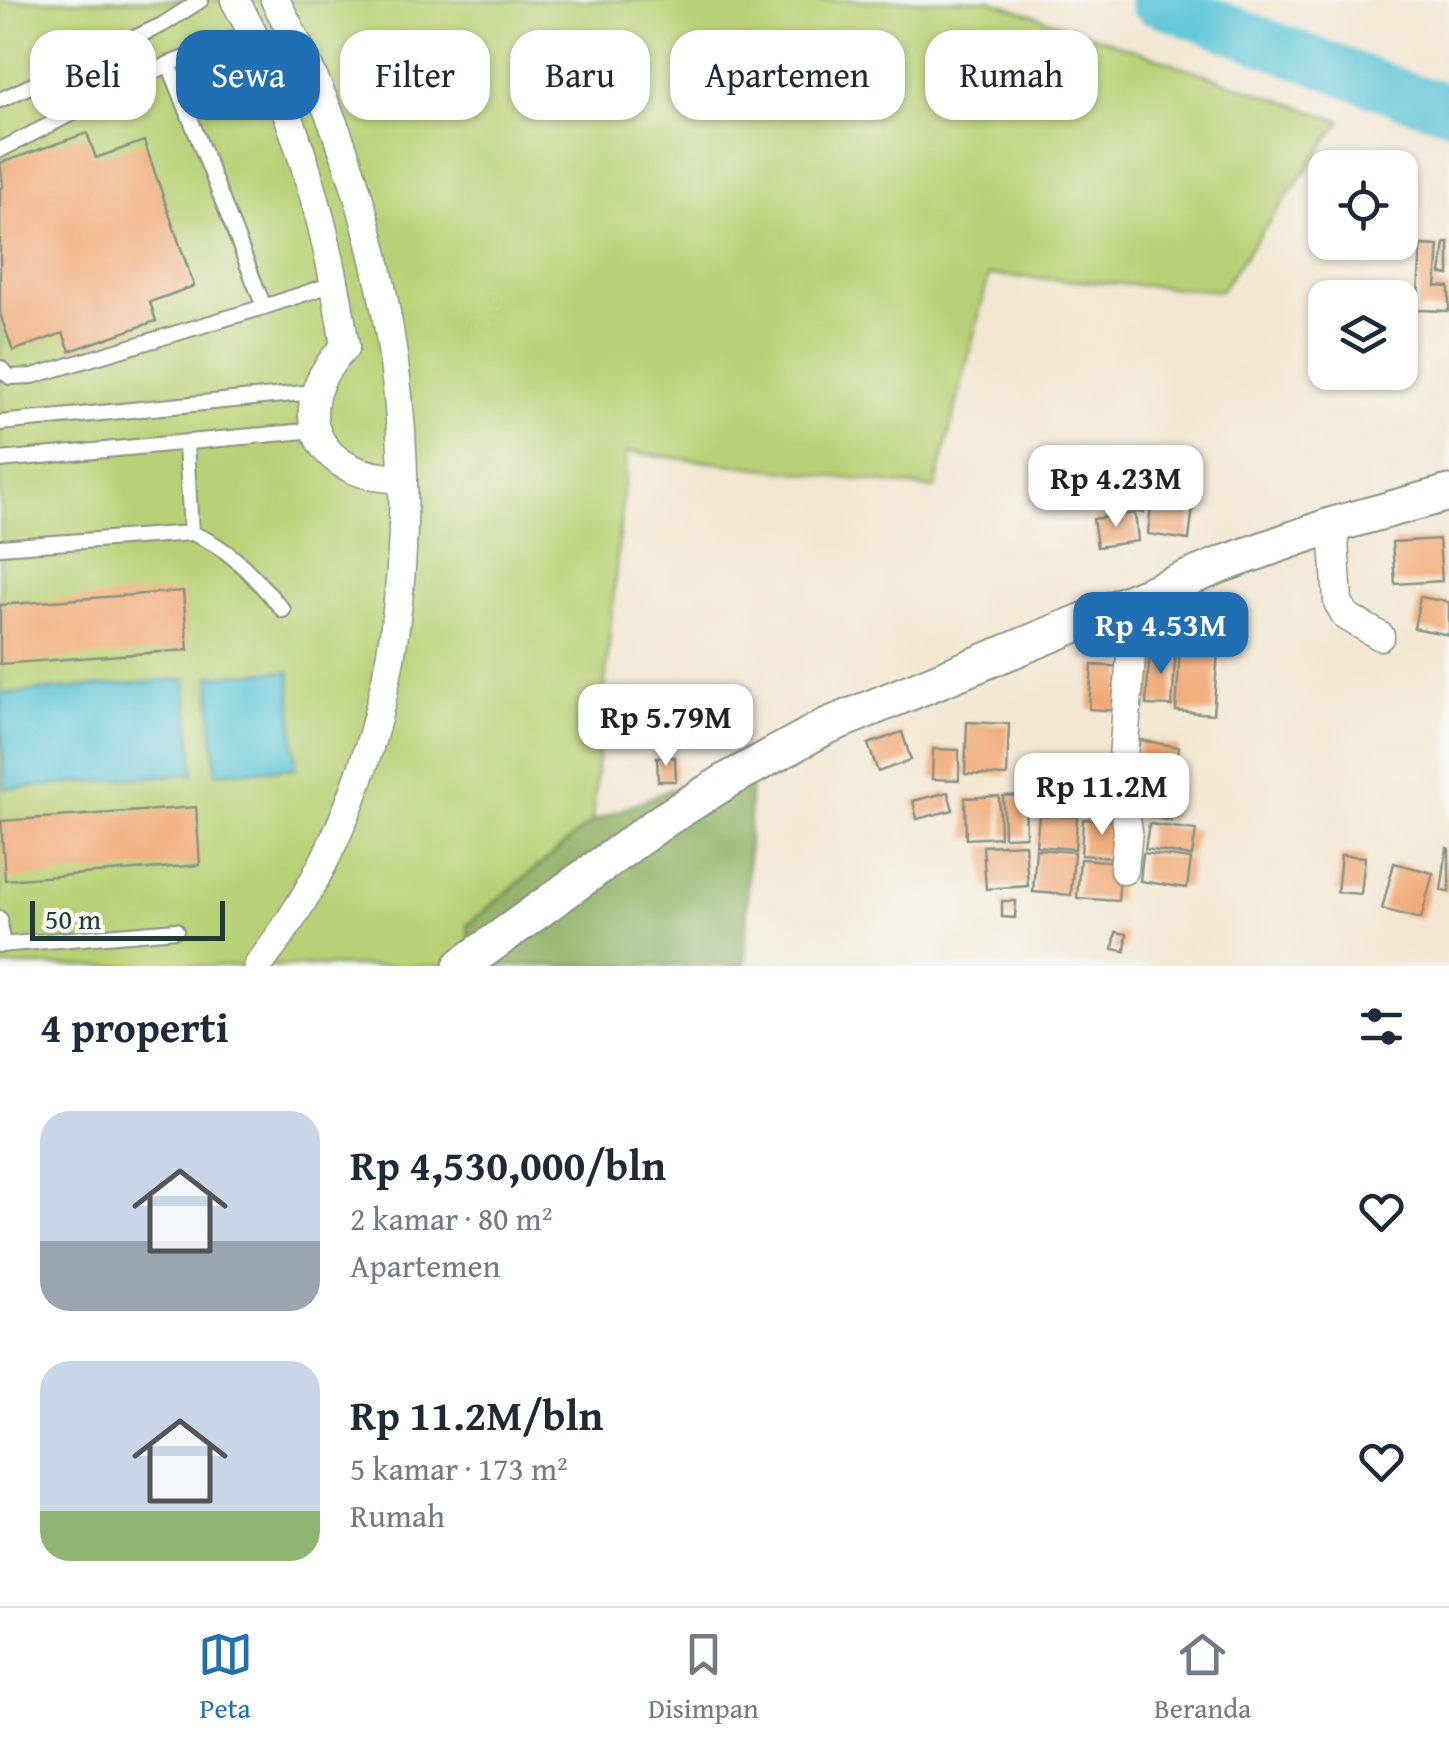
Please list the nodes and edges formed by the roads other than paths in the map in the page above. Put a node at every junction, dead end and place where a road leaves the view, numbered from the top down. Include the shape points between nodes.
1 (235, 0) edge
2 (275, 0) edge
3 (193, 2) edge
4 (251, 30) edge
5 (176, 61) edge
6 (169, 64) junction
7 (0, 100) edge
8 (289, 120) edge
9 (0, 150) edge
10 (336, 283) junction
11 (264, 308) junction
12 (390, 342) junction
13 (345, 347) junction
14 (0, 368) edge
15 (314, 392) junction
16 (0, 423) edge
17 (316, 430) junction
18 (186, 444) junction
19 (0, 460) edge
20 (401, 478) junction
21 (1449, 493) edge
22 (1334, 525) junction
23 (191, 533) junction
24 (0, 546) edge
25 (1129, 604) junction
26 (283, 610) dead end
27 (1380, 636) dead end
28 (1124, 870) dead end
29 (0, 919) edge
30 (176, 930) dead end
31 (1, 945) edge
32 (258, 966) edge
33 (461, 966) edge

1 - 4 street
2 - 12 street via 344,152 372,246
3 - 7 lane via 162,24
5 - 6 lane
6 - 9 lane
6 - 11 lane
8 - 10 street
10 - 11 lane
10 - 13 street
11 - 14 lane via 33,376 10,376
12 - 13 street
12 - 20 street
13 - 15 street
15 - 16 lane
15 - 17 street
17 - 18 lane
17 - 20 street via 328,454 350,470
18 - 19 lane
18 - 23 lane
20 - 32 street via 396,631 374,731 318,872
21 - 22 street
22 - 25 street
22 - 27 street via 1338,602 1346,616
23 - 24 lane
23 - 26 lane via 240,562
25 - 28 street
25 - 33 street via 797,741 664,820
29 - 31 lane
30 - 31 lane

